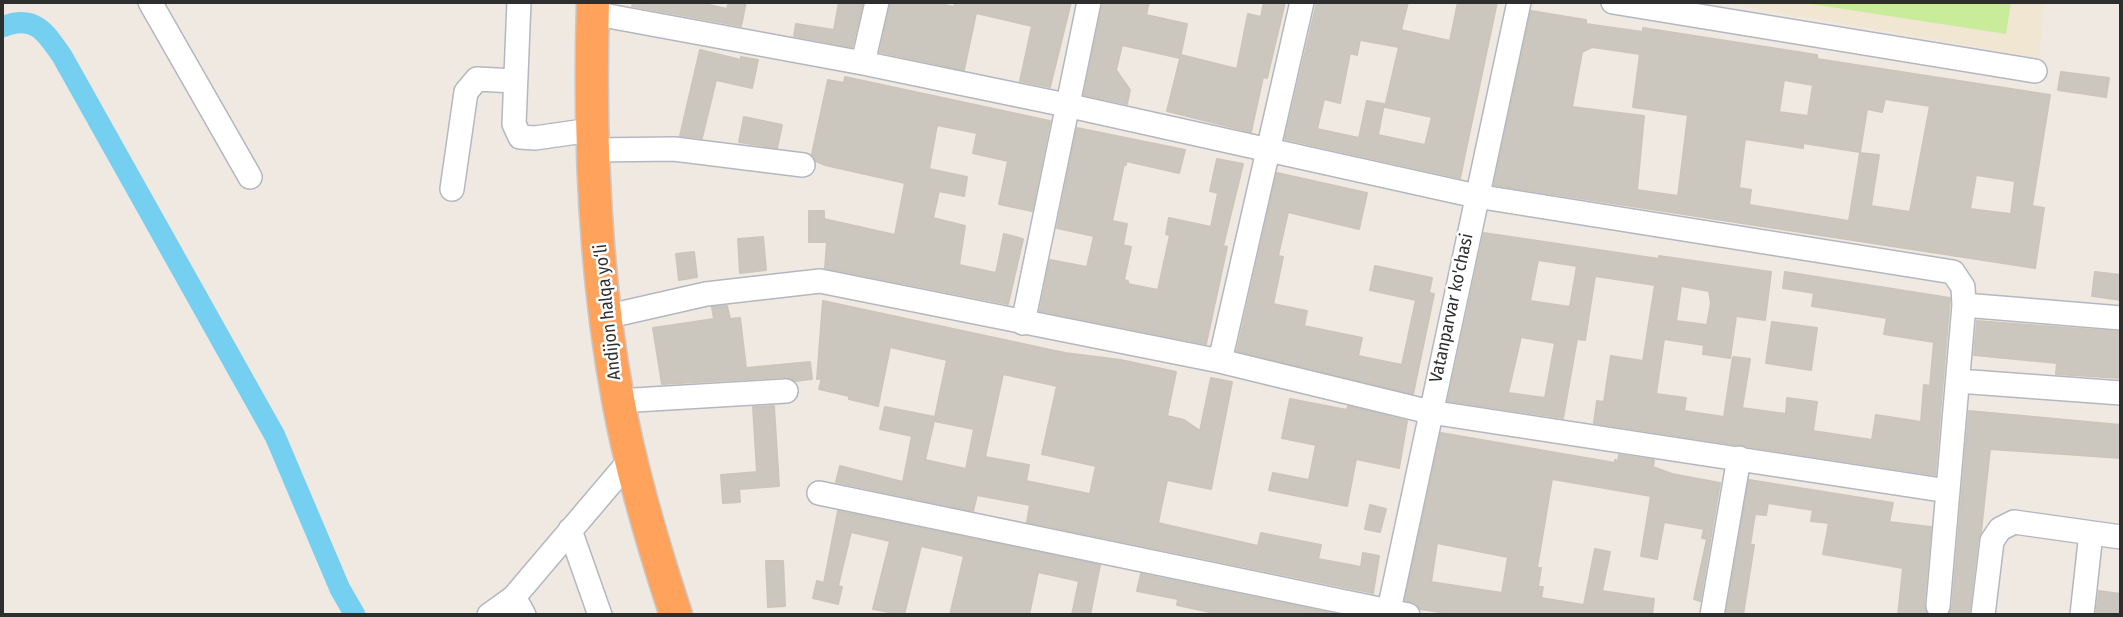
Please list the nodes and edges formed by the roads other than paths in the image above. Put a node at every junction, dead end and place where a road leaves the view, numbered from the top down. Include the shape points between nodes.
1 (150, 2) edge
2 (519, 2) edge
3 (877, 2) edge
4 (1089, 2) edge
5 (1302, 2) edge
6 (1518, 2) edge
7 (1613, 2) edge
8 (592, 7) edge
9 (635, 11) edge
10 (863, 63) junction
11 (2035, 71) dead end
12 (515, 81) junction
13 (1066, 105) junction
14 (592, 140) junction
15 (1270, 150) junction
16 (803, 165) dead end
17 (250, 177) dead end
18 (452, 190) dead end
19 (1476, 197) junction
20 (1965, 305) junction
21 (605, 317) junction
22 (2121, 318) edge
23 (1023, 323) junction
24 (1220, 361) junction
25 (1958, 381) junction
26 (786, 391) dead end
27 (2121, 393) edge
28 (618, 401) junction
29 (1430, 412) junction
30 (632, 458) junction
31 (1739, 458) junction
32 (1948, 491) junction
33 (819, 492) dead end
34 (570, 530) junction
35 (2091, 533) junction
36 (2121, 537) edge
37 (519, 606) edge
38 (1938, 606) dead end
39 (1395, 614) edge
40 (489, 615) edge
41 (600, 615) edge
42 (676, 615) edge
43 (1712, 615) edge
44 (1983, 615) edge
45 (2082, 615) edge

1 - 17 lane
2 - 12 lane
3 - 10 lane
4 - 13 lane
5 - 15 lane
6 - 19 lane, Vatanparvar ko'chasi
7 - 11 lane
8 - 9 lane
8 - 14 highway, Andijon halqa yo‘li
9 - 10 lane
10 - 13 lane
12 - 14 lane via 514,124 520,137
12 - 18 lane via 477,79 466,92
13 - 15 lane
13 - 23 lane
14 - 16 lane
14 - 21 highway, Andijon halqa yo‘li
15 - 19 lane
15 - 24 lane
19 - 20 lane via 1953,272 1963,287
19 - 29 lane, Vatanparvar ko'chasi
20 - 22 lane
20 - 25 lane
21 - 23 lane via 706,294 820,281
21 - 28 highway, Andijon halqa yo‘li
23 - 24 lane
24 - 29 lane
25 - 27 lane
25 - 32 lane
26 - 28 lane
28 - 30 highway, Andijon halqa yo‘li
29 - 31 lane
29 - 39 lane, Vatanparvar ko'chasi
30 - 34 lane
30 - 42 highway, Andijon halqa yo‘li
31 - 32 lane
31 - 43 lane
32 - 38 lane
33 - 39 lane
34 - 37 lane
34 - 41 lane
35 - 36 lane
35 - 44 lane via 2014,522 2000,528 1992,541
35 - 45 lane
37 - 40 lane

